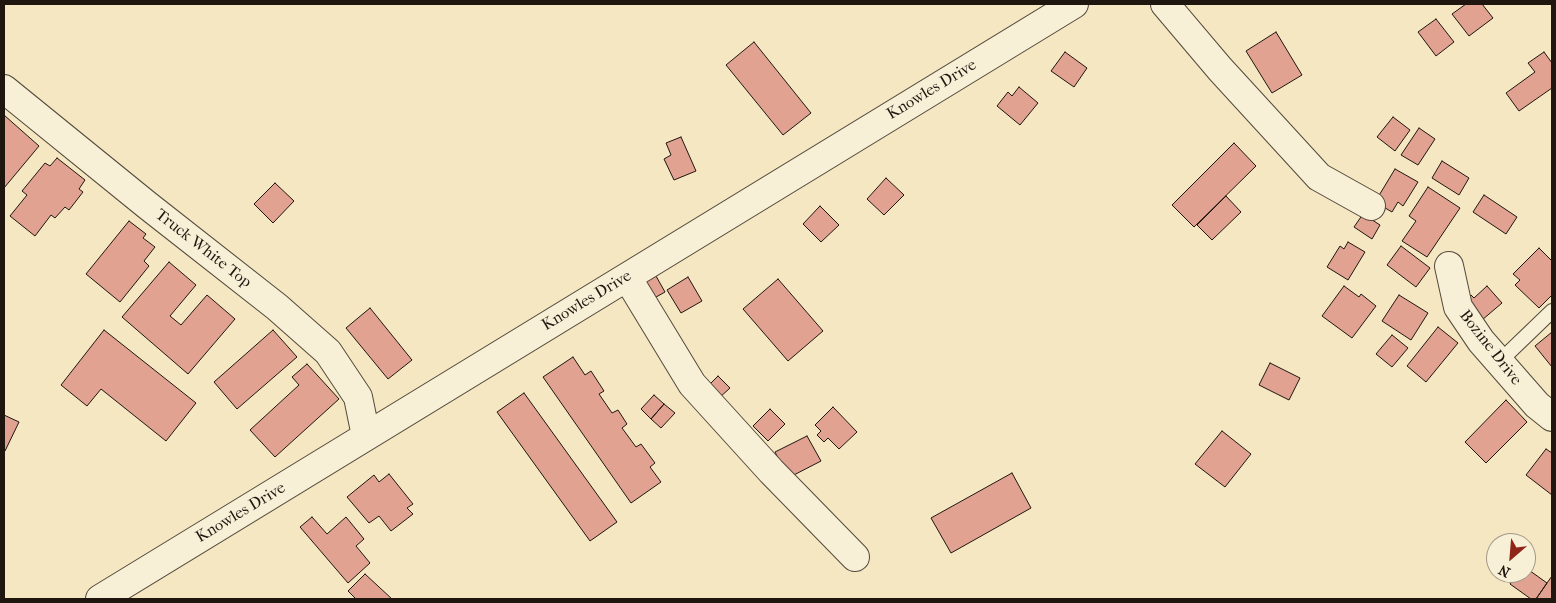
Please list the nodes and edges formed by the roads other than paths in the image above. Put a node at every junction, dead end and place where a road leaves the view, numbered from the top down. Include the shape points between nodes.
1 (1074, 4) edge
2 (1165, 4) edge
3 (4, 89) edge
4 (1371, 206) dead end
5 (1450, 266) dead end
6 (627, 277) junction
7 (1552, 311) edge
8 (1499, 362) junction
9 (1552, 417) edge
10 (366, 436) junction
11 (855, 557) dead end
12 (100, 599) edge

1 - 6 street, Knowles Drive
2 - 4 street via 1305,164 1319,177
3 - 10 street, Truck White Top via 277,307 328,352 358,397
5 - 8 street, Bozine Drive via 1458,307
6 - 10 street, Knowles Drive
6 - 11 street via 692,384
7 - 8 lane
8 - 9 street, Bozine Drive
10 - 12 street, Knowles Drive

